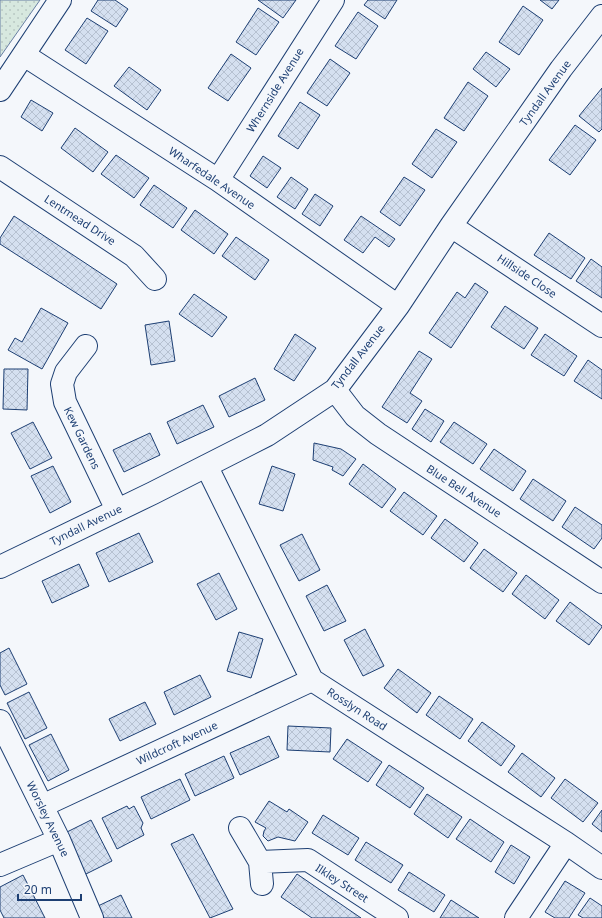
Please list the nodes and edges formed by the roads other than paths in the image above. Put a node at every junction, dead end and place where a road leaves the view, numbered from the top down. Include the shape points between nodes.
1 (60, 0) edge
2 (333, 0) edge
3 (602, 16) edge
4 (24, 55) junction
5 (0, 90) edge
6 (0, 167) edge
7 (218, 180) junction
8 (451, 226) junction
9 (155, 279) dead end
10 (398, 306) junction
11 (602, 326) edge
12 (86, 346) dead end
13 (335, 390) junction
14 (206, 467) junction
15 (117, 510) junction
16 (0, 567) edge
17 (602, 582) edge
18 (312, 680) junction
19 (0, 721) edge
20 (42, 806) junction
21 (240, 828) dead end
22 (59, 840) junction
23 (566, 843) junction
24 (260, 862) junction
25 (0, 864) edge
26 (602, 868) edge
27 (262, 884) dead end
28 (92, 918) edge
29 (397, 918) edge
30 (516, 918) edge

1 - 4 street
2 - 7 street, Whernside Avenue
3 - 8 street, Tyndall Avenue via 561,69
4 - 5 street
4 - 7 street, Wharfedale Avenue
6 - 9 street, Lentmead Drive via 134,256
7 - 10 street, Wharfedale Avenue
8 - 10 street, Tyndall Avenue
8 - 11 street, Hillside Close
10 - 13 street, Tyndall Avenue
12 - 15 street, Kew Gardens via 66,372 62,384 65,402
13 - 14 street, Tyndall Avenue via 266,435
13 - 17 street, Blue Bell Avenue via 355,416 378,434
14 - 15 street, Tyndall Avenue
14 - 18 street
15 - 16 street, Tyndall Avenue
18 - 20 street, Wildcroft Avenue
18 - 23 street, Rosslyn Road
19 - 20 street, Worsley Avenue
20 - 22 street, Worsley Avenue
21 - 24 street
22 - 25 street
22 - 28 street, Worsley Avenue
23 - 26 street, Rosslyn Road
23 - 30 street
24 - 27 street
24 - 29 street, Ilkley Street via 308,860

